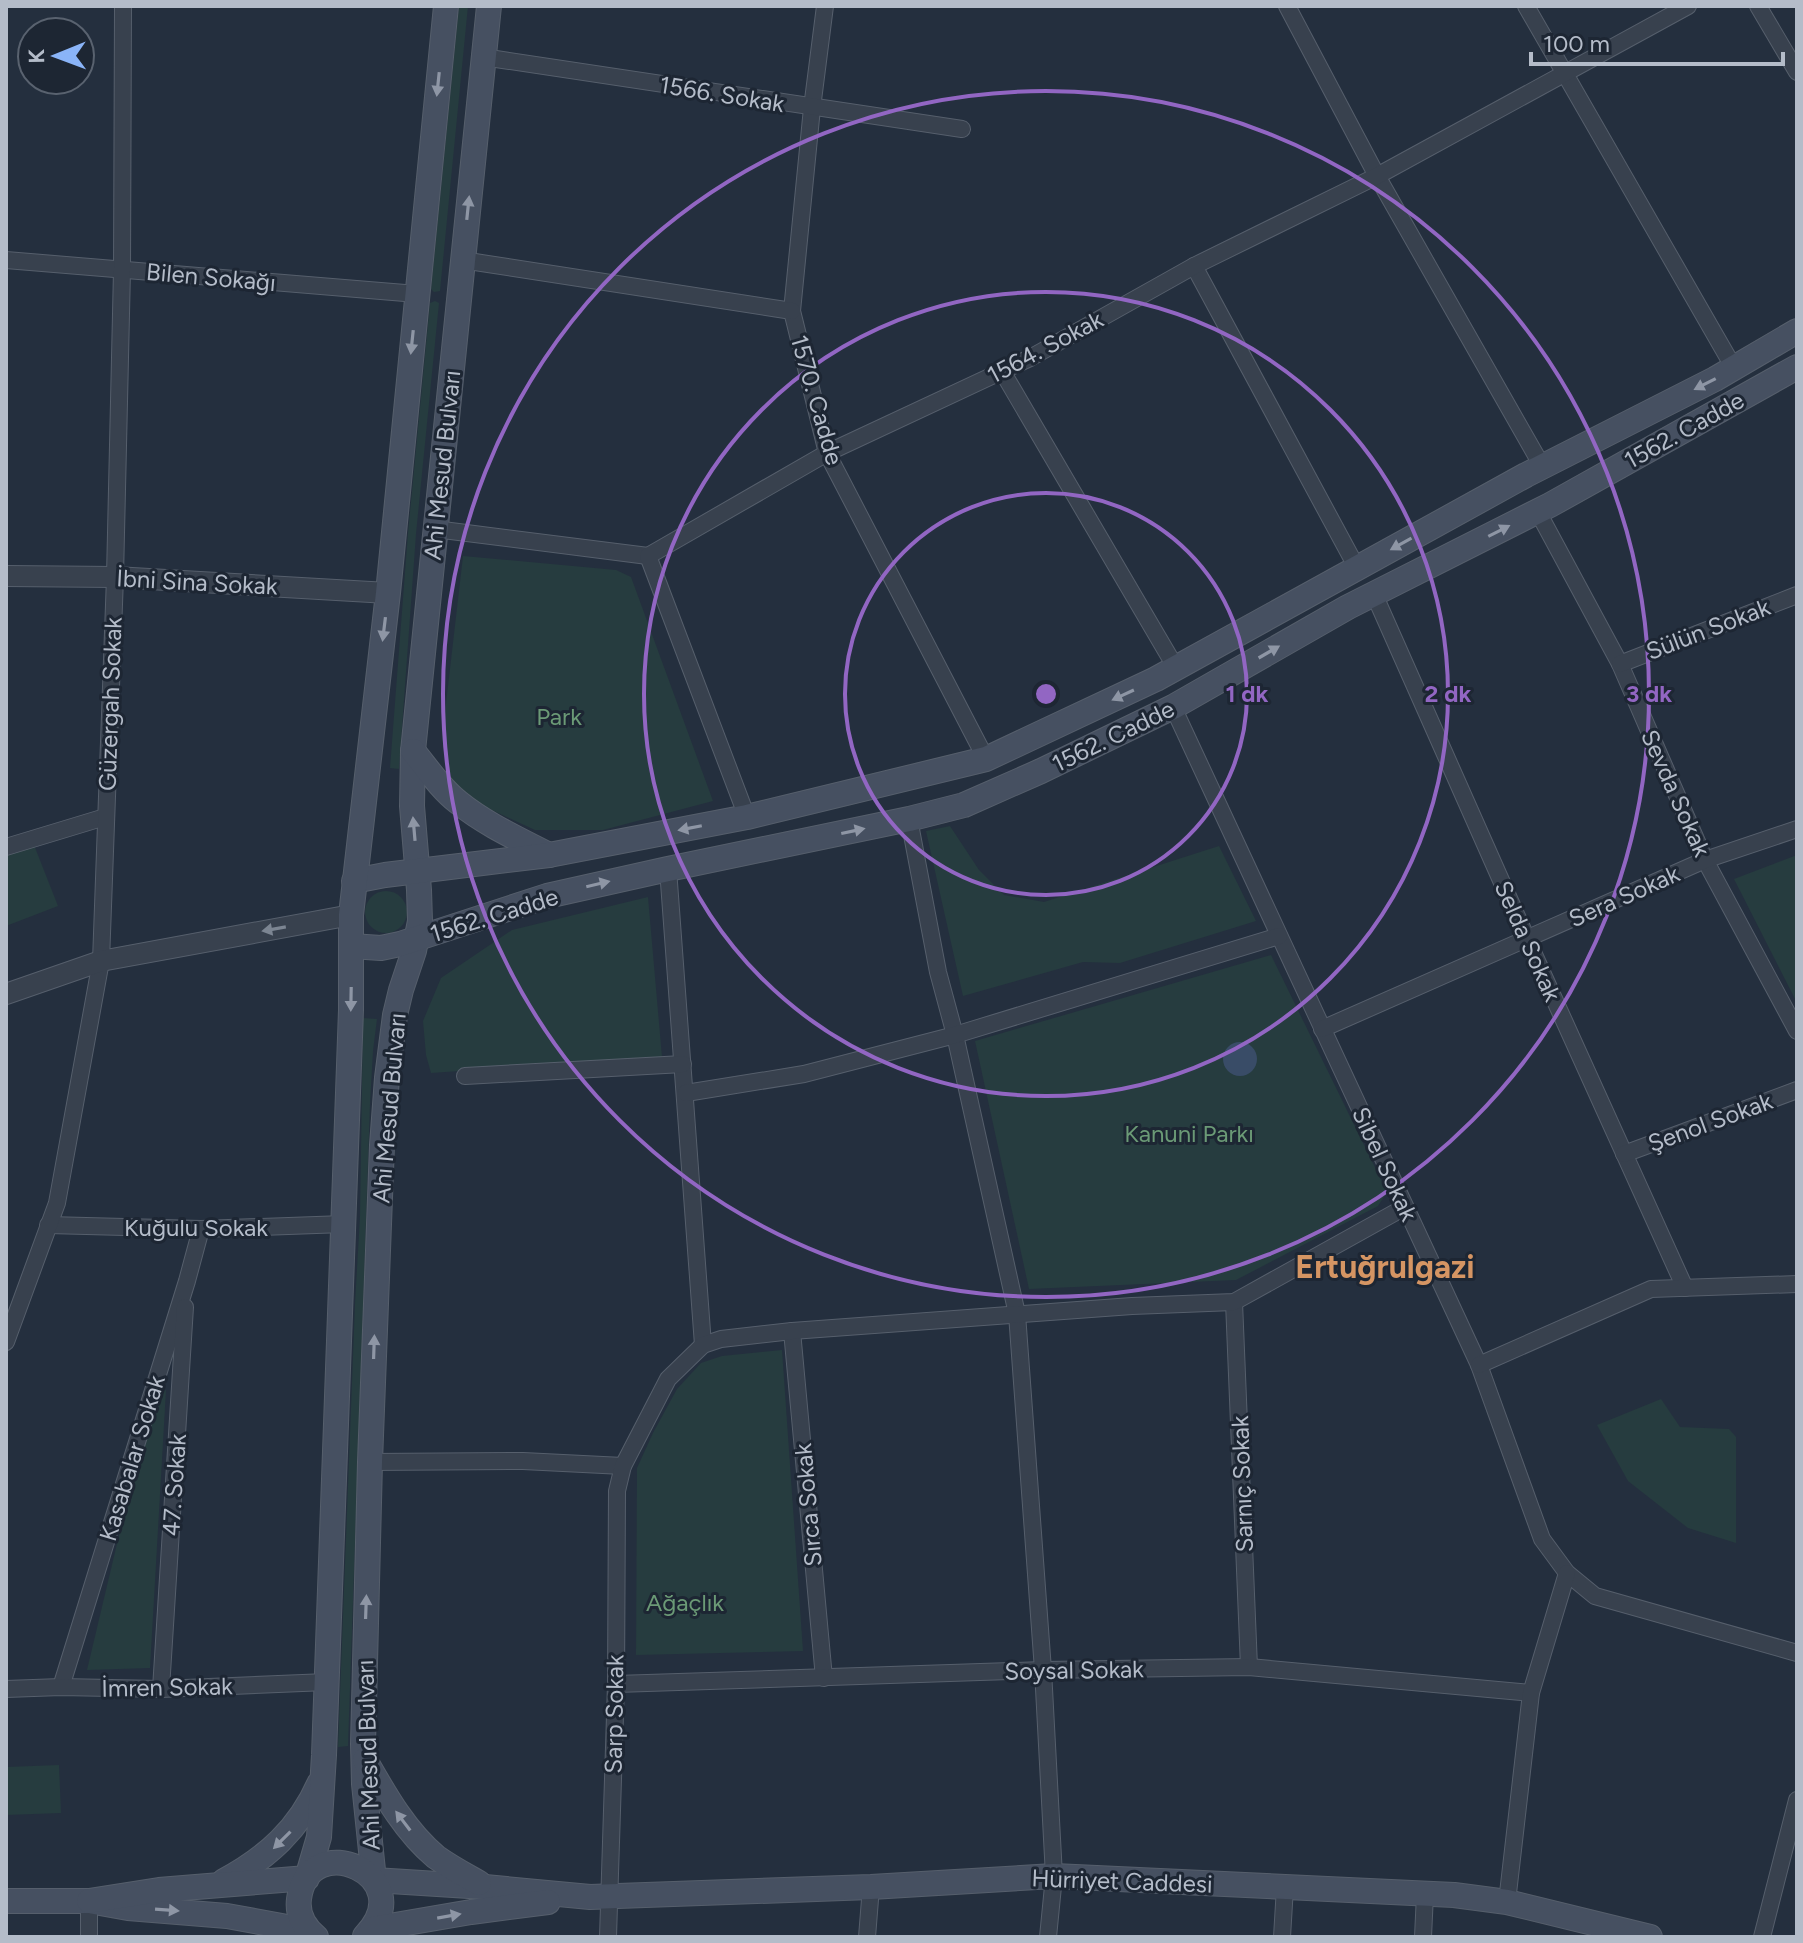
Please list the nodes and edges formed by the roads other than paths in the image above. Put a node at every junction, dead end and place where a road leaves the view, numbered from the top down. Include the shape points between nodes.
1 (123, 6) edge
2 (446, 6) edge
3 (489, 6) edge
4 (825, 6) edge
5 (1287, 6) edge
6 (1526, 6) edge
7 (1688, 6) edge
8 (1758, 6) edge
9 (483, 57) junction
10 (1564, 72) junction
11 (1797, 72) edge
12 (812, 108) junction
13 (962, 129) dead end
14 (1377, 176) junction
15 (6, 260) edge
16 (462, 260) junction
17 (1194, 266) junction
18 (122, 270) junction
19 (417, 294) junction
20 (792, 311) junction
21 (1797, 331) edge
22 (1797, 367) edge
23 (1734, 368) junction
24 (1002, 371) junction
25 (827, 453) junction
26 (1542, 466) junction
27 (1538, 512) junction
28 (435, 529) junction
29 (648, 556) junction
30 (1357, 568) junction
31 (6, 576) edge
32 (115, 577) junction
33 (388, 593) junction
34 (1374, 594) junction
35 (1797, 595) edge
36 (1620, 664) junction
37 (1176, 668) junction
38 (1173, 707) junction
39 (413, 751) junction
40 (986, 759) junction
41 (105, 817) junction
42 (747, 817) junction
43 (909, 819) junction
44 (1797, 829) edge
45 (6, 847) edge
46 (549, 855) junction
47 (1705, 860) junction
48 (668, 869) junction
49 (417, 872) junction
50 (354, 881) junction
51 (351, 915) junction
52 (1279, 936) junction
53 (417, 939) junction
54 (1527, 939) junction
55 (351, 946) junction
56 (101, 961) junction
57 (6, 994) edge
58 (1322, 1029) junction
59 (1797, 1031) edge
60 (955, 1035) junction
61 (683, 1064) junction
62 (465, 1076) dead end
63 (1797, 1090) edge
64 (686, 1093) junction
65 (1624, 1154) junction
66 (1405, 1207) junction
67 (344, 1224) junction
68 (48, 1225) junction
69 (201, 1229) junction
70 (187, 1281) junction
71 (1797, 1284) edge
72 (1685, 1288) junction
73 (1234, 1302) junction
74 (1017, 1314) junction
75 (792, 1331) junction
76 (6, 1342) edge
77 (703, 1345) junction
78 (1479, 1365) junction
79 (370, 1462) junction
80 (623, 1466) junction
81 (1567, 1573) junction
82 (1797, 1653) edge
83 (1249, 1667) junction
84 (1043, 1670) junction
85 (824, 1678) junction
86 (327, 1682) junction
87 (616, 1684) junction
88 (61, 1687) junction
89 (6, 1689) edge
90 (161, 1689) junction
91 (1531, 1693) junction
92 (363, 1757) junction
93 (323, 1774) junction
94 (1797, 1800) edge
95 (1054, 1876) junction
96 (307, 1878) junction
97 (374, 1880) junction
98 (215, 1886) junction
99 (485, 1887) junction
100 (871, 1887) junction
101 (1285, 1887) junction
102 (1425, 1894) junction
103 (600, 1896) junction
104 (6, 1901) edge
105 (89, 1901) junction
106 (1507, 1902) junction
107 (209, 1914) junction
108 (369, 1934) edge
109 (311, 1935) edge
110 (89, 1937) edge
111 (242, 1937) edge
112 (608, 1937) edge
113 (867, 1937) edge
114 (1048, 1937) edge
115 (1282, 1937) edge
116 (1423, 1937) edge
117 (1650, 1937) edge
118 (1762, 1937) edge

1 - 18 street, Güzergah Sokak
2 -> 19 main road, Ahi Mesud Bulvarı
3 - 9 main road, Ahi Mesud Bulvarı
4 - 12 street, 1570. Cadde
5 - 14 street
6 - 10 street
7 - 10 street, 1564. Sokak
8 - 11 street
9 - 12 street, 1566. Sokak
16 -> 9 main road, Ahi Mesud Bulvarı
10 - 14 street, 1564. Sokak
10 - 23 street
12 - 13 street, 1566. Sokak
12 - 20 street, 1570. Cadde
14 - 17 street, 1564. Sokak
14 - 26 street
15 - 18 street, Bilen Sokağı
16 - 20 street
16 - 28 main road, Ahi Mesud Bulvarı
17 - 24 street, 1564. Sokak
17 - 30 street
18 - 19 street, Bilen Sokağı
18 - 32 street, Güzergah Sokak
19 -> 33 main road, Ahi Mesud Bulvarı
20 - 25 street, 1570. Cadde
21 - 23 main road, 1562. Cadde
22 - 27 main road, 1562. Cadde
23 -> 26 main road, 1562. Cadde
24 - 25 street, 1564. Sokak
24 - 37 street
25 - 29 street, 1564. Sokak
25 - 40 street, 1570. Cadde
26 -> 30 main road, 1562. Cadde
34 -> 27 main road, 1562. Cadde
27 - 36 street, Sevda Sokak
28 - 29 street
28 - 39 main road, Ahi Mesud Bulvarı
29 - 42 street
30 - 37 main road, 1562. Cadde
31 - 32 street, İbni Sina Sokak
32 - 33 street, İbni Sina Sokak
32 - 41 street, Güzergah Sokak
33 -> 50 main road, Ahi Mesud Bulvarı
38 -> 34 main road, 1562. Cadde
34 - 54 street, Selda Sokak
35 - 36 street, Sülün Sokak
36 - 47 street, Sevda Sokak
37 -> 40 main road, 1562. Cadde
38 - 43 main road, 1562. Cadde via 964,805
38 - 52 street, Sibel Sokak
39 - 46 main road via 456,801
49 -> 39 main road, Ahi Mesud Bulvarı
40 - 42 main road, 1562. Cadde
41 - 45 street
41 - 56 street, Güzergah Sokak
42 -> 46 main road, 1562. Cadde
48 -> 43 main road, 1562. Cadde
43 - 60 street
44 - 47 street, Sera Sokak
46 - 49 main road, 1562. Cadde
47 - 54 street, Sera Sokak
47 - 59 street, Sevda Sokak
53 -> 48 main road, 1562. Cadde via 547,896
48 - 61 street
49 - 50 main road, 1562. Cadde
49 - 53 main road, Ahi Mesud Bulvarı
50 - 51 main road, Ahi Mesud Bulvarı
51 - 55 main road, Ahi Mesud Bulvarı
51 -> 56 street
52 - 58 street, Sibel Sokak
52 - 60 street
53 - 55 main road, 1562. Cadde via 381,948
79 -> 53 main road, Ahi Mesud Bulvarı via 387,1078 395,1015
54 - 58 street, Sera Sokak
54 - 65 street, Selda Sokak
55 -> 67 main road, Ahi Mesud Bulvarı
56 - 57 street
56 - 68 street, Güzergah Sokak via 57,1203
58 - 66 street, Sibel Sokak
60 - 64 street via 804,1074
60 - 74 street
61 - 62 street
61 - 64 street
63 - 65 street, Şenol Sokak
64 - 77 street
65 - 72 street, Selda Sokak
66 - 73 street
66 - 78 street, Sibel Sokak
67 - 69 street, Kuğulu Sokak
67 - 86 main road, Ahi Mesud Bulvarı
68 - 69 street, Kuğulu Sokak
68 - 76 street, Güzergah Sokak
69 - 70 street, Kasabalar Sokak
70 - 88 street, Kasabalar Sokak
70 - 90 street, 47. Sokak
71 - 72 street
72 - 78 street via 1651,1289
73 - 74 street
73 - 83 street, Sarnıç Sokak
74 - 75 street
74 - 84 street
75 - 77 street
75 - 85 street, Sırca Sokak
77 - 80 street, Sarp Sokak via 668,1379
78 - 81 street, Sibel Sokak via 1542,1539
79 - 80 street
92 -> 79 main road, Ahi Mesud Bulvarı
80 - 87 street, Sarp Sokak via 617,1491
81 - 82 street, Sibel Sokak via 1595,1596
81 - 91 street
83 - 84 street, Soysal Sokak
83 - 91 street, Soysal Sokak
84 - 85 street, Soysal Sokak
84 - 95 street
85 - 87 street, Soysal Sokak
86 - 90 street, İmren Sokak
86 - 93 main road, Ahi Mesud Bulvarı
87 - 103 street, Sarp Sokak
88 - 89 street, İmren Sokak
88 - 90 street, İmren Sokak
91 - 106 street
92 - 97 main road, Ahi Mesud Bulvarı
99 -> 92 main road via 442,1861 413,1834
93 - 96 main road, Ahi Mesud Bulvarı via 319,1837
93 -> 98 main road via 287,1836
94 - 118 street
95 - 100 main road, Hürriyet Caddesi
95 - 101 main road, Hürriyet Caddesi
95 - 114 street
96 - 97 main road, Ahi Mesud Bulvarı via 322,1866 341,1862 359,1867
96 - 98 main road
96 - 109 main road, Ahi Mesud Bulvarı via 299,1905
97 - 99 main road
97 - 108 main road, Ahi Mesud Bulvarı via 380,1910
98 - 105 main road
99 - 103 main road
100 - 103 main road, Hürriyet Caddesi
100 - 113 street
101 - 102 main road, Hürriyet Caddesi
101 - 115 street
102 - 106 main road, Hürriyet Caddesi
102 - 116 street
108 -> 103 main road via 471,1912
103 - 112 street, Sarp Sokak
104 - 105 main road
105 -> 107 main road
105 - 110 street
106 - 117 main road, Hürriyet Caddesi
107 - 109 main road
107 - 111 main road

